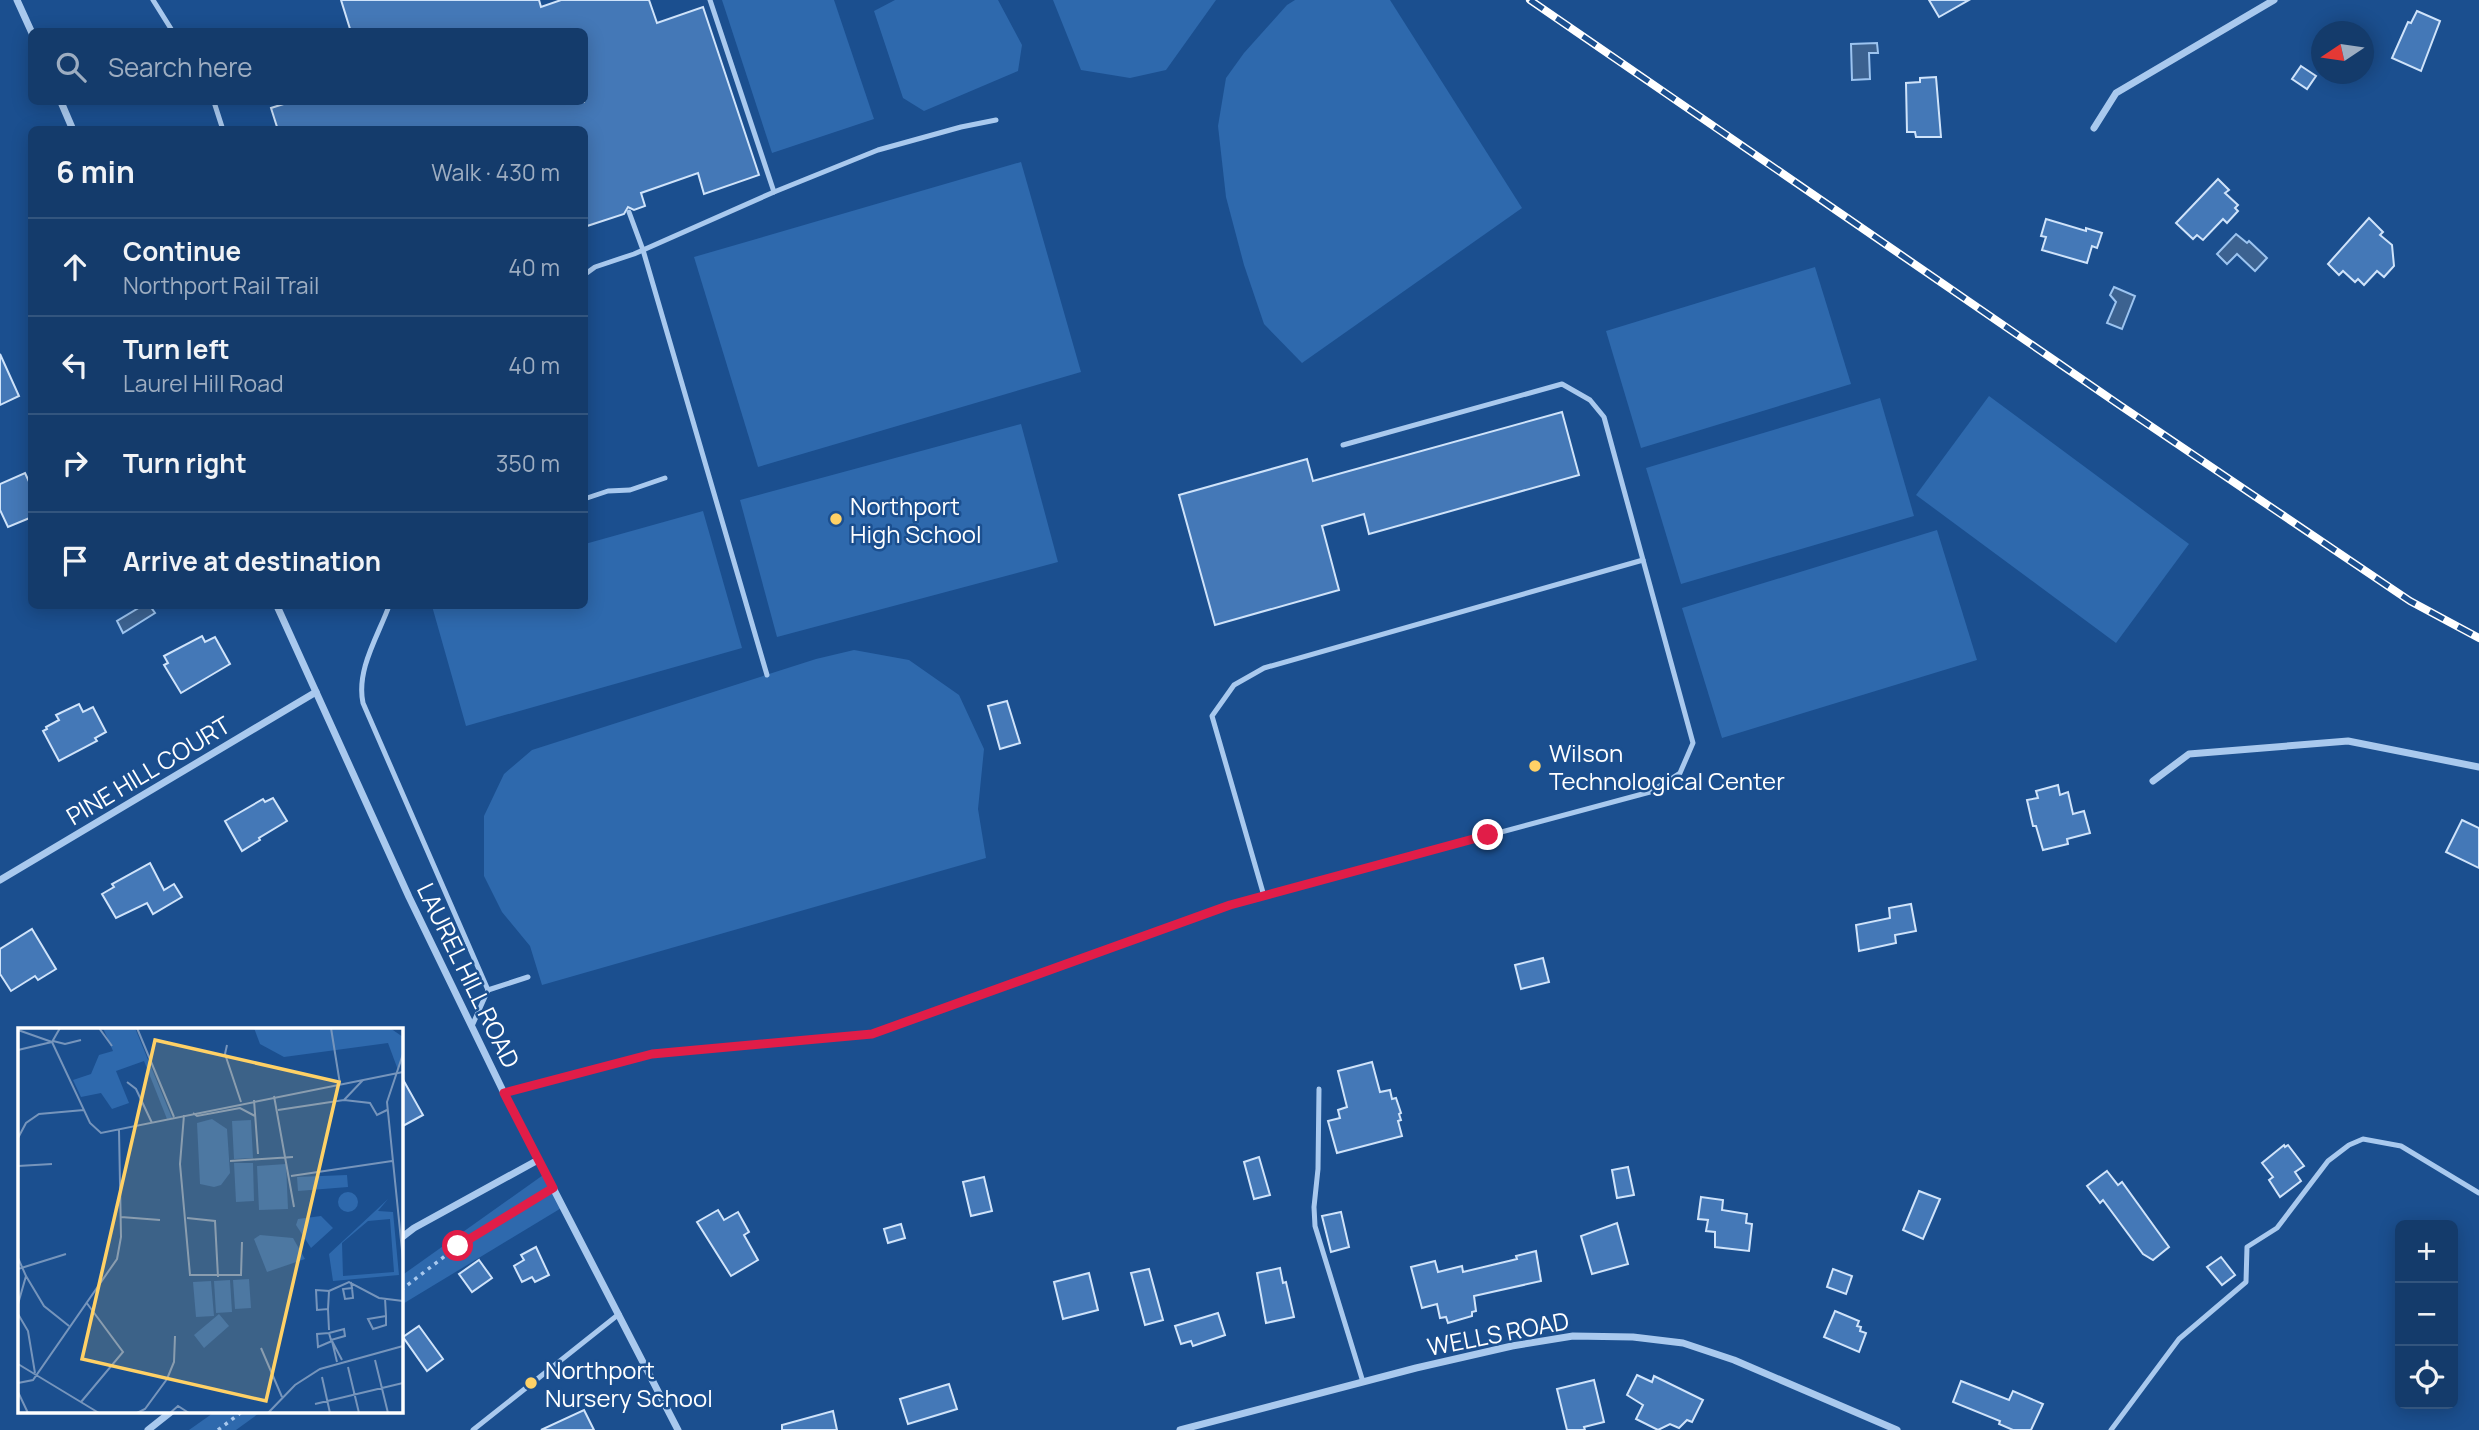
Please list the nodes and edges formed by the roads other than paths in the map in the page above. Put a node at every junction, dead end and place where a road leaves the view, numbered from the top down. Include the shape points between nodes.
1 (17, 0) edge
2 (153, 0) edge
3 (710, 0) edge
4 (2274, 0) edge
5 (30, 28) edge
6 (170, 28) edge
7 (62, 105) edge
8 (215, 105) edge
9 (996, 120) dead end
10 (71, 126) edge
11 (222, 126) edge
12 (2094, 128) dead end
13 (774, 192) junction
14 (629, 212) dead end
15 (643, 250) junction
16 (588, 272) edge
17 (1343, 444) dead end
18 (665, 478) dead end
19 (588, 498) edge
20 (1643, 560) junction
21 (278, 609) edge
22 (388, 609) edge
23 (767, 675) dead end
24 (316, 692) junction
25 (2479, 767) edge
26 (2153, 781) dead end
27 (0, 880) edge
28 (1264, 896) junction
29 (528, 977) dead end
30 (488, 990) junction
31 (472, 1026) junction
32 (1319, 1090) dead end
33 (504, 1093) junction
34 (538, 1160) junction
35 (2479, 1193) edge
36 (402, 1237) edge
37 (619, 1314) junction
38 (1363, 1382) junction
39 (171, 1412) edge
40 (148, 1430) edge
41 (473, 1430) edge
42 (678, 1430) edge
43 (1180, 1430) edge
44 (1897, 1430) edge
45 (2111, 1430) edge

1 - 5 street
2 - 6 lane
3 - 13 lane
4 - 12 street via 2116,93
7 - 10 street
8 - 11 lane
9 - 13 lane via 878,150
13 - 15 lane
14 - 15 lane
15 - 16 lane
15 - 23 lane
17 - 20 lane via 1562,384 1590,400 1604,417
18 - 19 lane
20 - 28 lane via 1264,668 1234,685 1212,716
20 - 28 lane via 1693,743 1680,773 1650,792
21 - 24 street, LAUREL HILL ROAD
22 - 30 lane via 365,669 360,689 363,704
24 - 27 street, PINE HILL COURT
24 - 31 street, LAUREL HILL ROAD
25 - 26 street via 2348,741 2189,754
28 - 33 lane via 872,1034 652,1054
29 - 30 lane
30 - 31 lane
31 - 33 street, LAUREL HILL ROAD
32 - 38 lane via 1315,1226
33 - 34 street, LAUREL HILL ROAD
34 - 36 street
34 - 37 street, LAUREL HILL ROAD
35 - 45 lane via 2401,1146 2362,1139 2349,1145 2328,1161 2277,1228 2247,1247 2246,1282 2179,1339
37 - 41 lane
37 - 42 street, LAUREL HILL ROAD
38 - 43 street, WELLS ROAD
38 - 44 street, WELLS ROAD via 1524,1344 1573,1336 1633,1337 1683,1343 1734,1360
39 - 40 street

